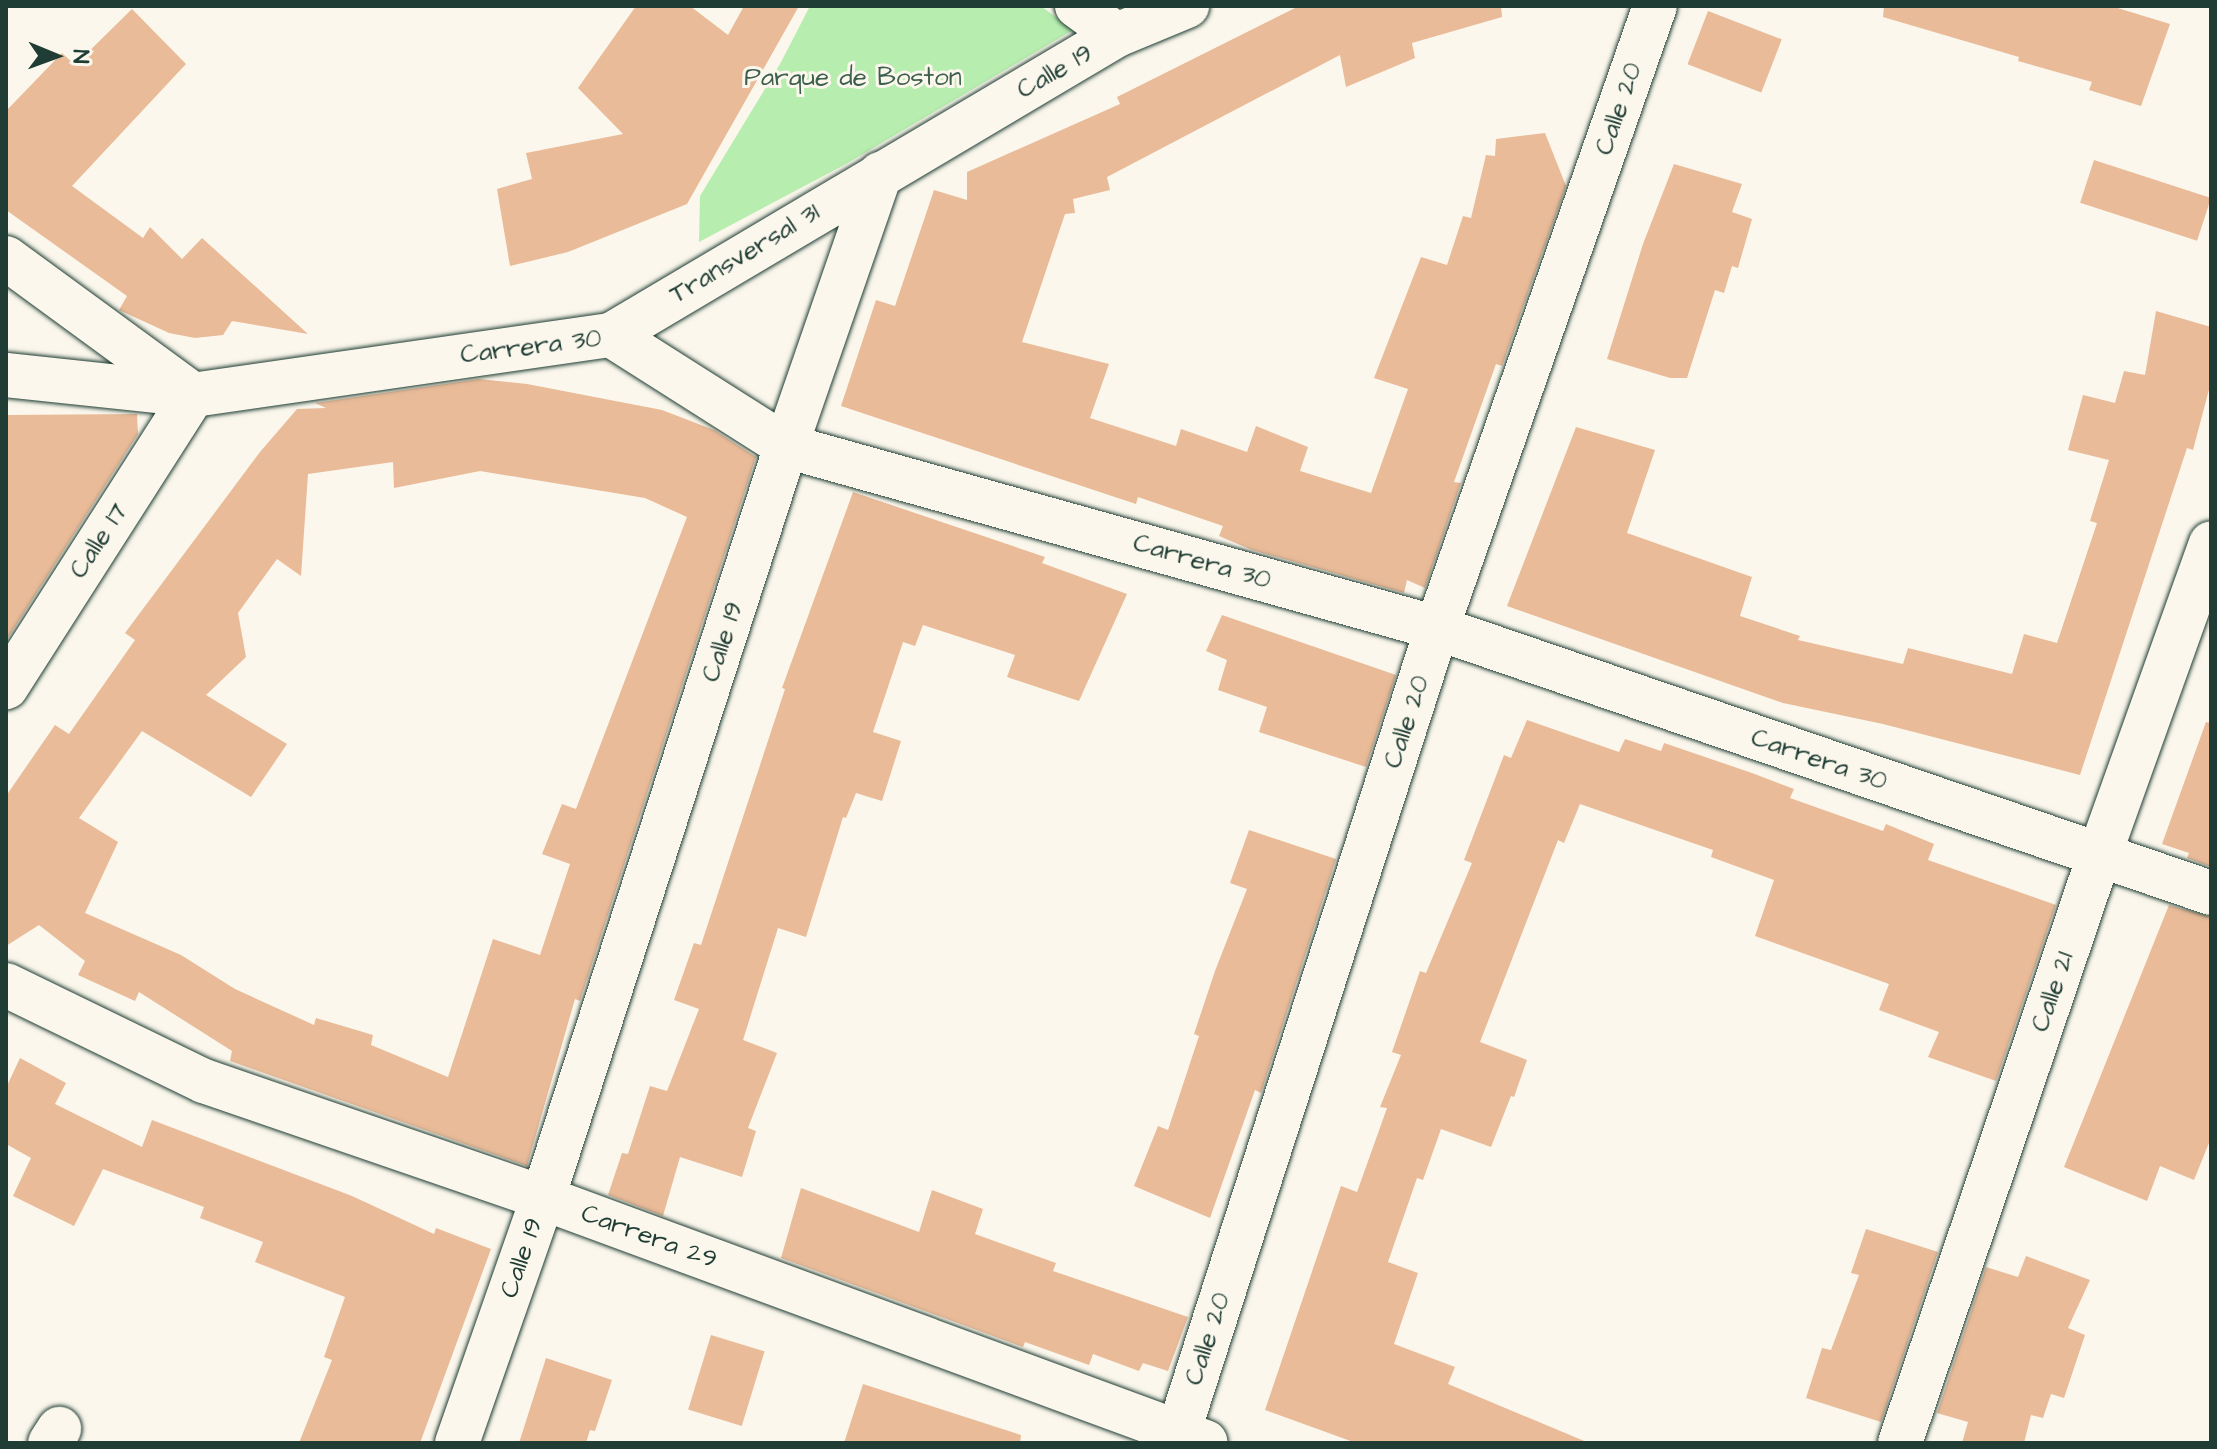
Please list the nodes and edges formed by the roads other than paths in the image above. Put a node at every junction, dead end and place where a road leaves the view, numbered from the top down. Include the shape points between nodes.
1 (1077, 6) edge
2 (1187, 6) edge
3 (1655, 6) edge
4 (1117, 35) junction
5 (880, 174) junction
6 (6, 258) edge
7 (611, 335) junction
8 (6, 375) edge
9 (193, 395) junction
10 (786, 446) junction
11 (2211, 543) edge
12 (1437, 628) junction
13 (6, 687) edge
14 (2099, 856) junction
15 (2211, 893) edge
16 (6, 985) edge
17 (543, 1198) junction
18 (1187, 1439) edge
19 (457, 1443) edge
20 (1900, 1443) edge

1 - 4 street
2 - 4 street, Calle 19
3 - 12 street, Calle 20
4 - 5 street, Calle 19
5 - 7 street, Transversal 31
5 - 10 street, Calle 19
6 - 9 street
7 - 9 street, Carrera 30
7 - 10 street, Carrera 30
8 - 9 street, Carrera 30
9 - 13 street, Calle 17
10 - 12 street, Carrera 30
10 - 17 street, Calle 19
11 - 14 street, Calle 21
12 - 14 street, Carrera 30
12 - 18 street, Calle 20
14 - 15 street, Carrera 30
14 - 20 street, Calle 21
16 - 17 street, Carrera 29 via 204,1081
17 - 18 street, Carrera 29
17 - 19 street, Calle 19

